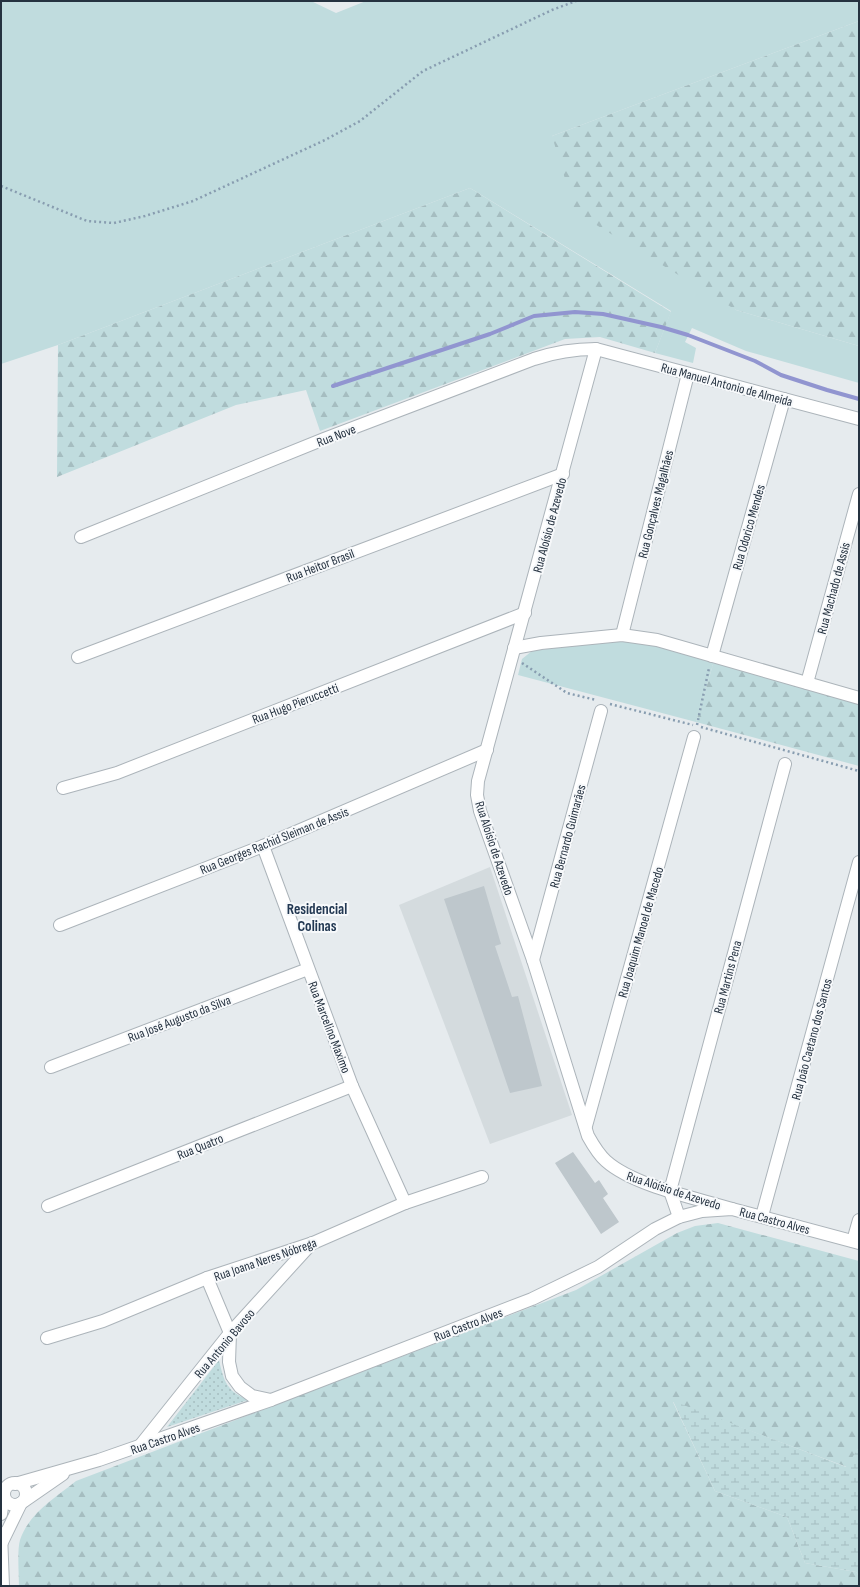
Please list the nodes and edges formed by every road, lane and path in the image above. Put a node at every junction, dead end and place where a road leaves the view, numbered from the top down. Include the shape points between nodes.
1 (576, 1) edge
2 (1, 186) edge
3 (596, 349) junction
4 (688, 374) junction
5 (784, 399) junction
6 (859, 419) edge
7 (563, 474) junction
8 (859, 494) edge
9 (81, 537) dead end
10 (525, 613) junction
11 (622, 635) junction
12 (512, 652) junction
13 (712, 656) junction
14 (78, 657) dead end
15 (807, 683) junction
16 (859, 698) edge
17 (601, 705) junction
18 (695, 732) junction
19 (487, 750) junction
20 (785, 764) dead end
21 (859, 771) edge
22 (63, 788) dead end
23 (263, 846) junction
24 (859, 862) edge
25 (60, 925) dead end
26 (533, 960) junction
27 (308, 969) junction
28 (51, 1067) dead end
29 (352, 1086) junction
30 (586, 1126) junction
31 (482, 1177) dead end
32 (670, 1191) junction
33 (405, 1203) junction
34 (48, 1206) dead end
35 (732, 1209) junction
36 (762, 1216) junction
37 (679, 1217) junction
38 (859, 1220) edge
39 (313, 1242) junction
40 (856, 1242) edge
41 (207, 1278) junction
42 (230, 1333) junction
43 (47, 1338) dead end
44 (271, 1400) junction
45 (139, 1447) junction
46 (71, 1469) junction
47 (7, 1487) edge
48 (22, 1502) junction
49 (1, 1514) edge
50 (2, 1538) edge
51 (3, 1586) edge

1 - 2 path via 422,71 360,121 325,140 193,201 114,223 87,221
3 - 4 street, Rua Manuel Antonio de Almeida
3 - 7 street, Rua Aloísio de Azevedo
3 - 9 street, Rua Nove via 555,352 534,359 324,439
4 - 5 street, Rua Manuel Antonio de Almeida
4 - 11 street, Rua Gonçalves Magalhães
5 - 6 street, Rua Manuel Antonio de Almeida
5 - 13 street, Rua Odorico Mendes
7 - 10 street, Rua Aloísio de Azevedo
7 - 14 street, Rua Heitor Brasil
8 - 15 street, Rua Machado de Assis
10 - 12 street, Rua Aloísio de Azevedo
10 - 22 street, Rua Hugo Pieruccetti via 117,773
11 - 12 street via 549,642
11 - 13 street via 657,640
12 - 17 path via 568,693
12 - 19 street, Rua Aloísio de Azevedo
13 - 15 street
13 - 18 path
15 - 16 street
17 - 18 path
17 - 26 street, Rua Bernardo Guimarães
18 - 21 path
18 - 30 street, Rua Joaquim Manoel de Macedo
19 - 23 street, Rua Georges Rachid Sleiman de Assis
19 - 26 street, Rua Aloísio de Azevedo via 478,780 480,811
20 - 32 street, Rua Martins Pena
23 - 25 street, Rua Georges Rachid Sleiman de Assis
23 - 27 street, Rua Marcelino Maximo
24 - 36 street, Rua João Caetano dos Santos
26 - 30 street, Rua Aloísio de Azevedo
27 - 28 street, Rua José Augusto da Silva
27 - 29 street, Rua Marcelino Maximo
29 - 33 street, Rua Marcelino Maximo
29 - 34 street, Rua Quatro
30 - 32 street, Rua Aloísio de Azevedo via 588,1136 606,1161 637,1180
31 - 33 street, Rua Joana Neres Nóbrega
32 - 35 street, Rua Aloísio de Azevedo
32 - 37 street
33 - 39 street, Rua Joana Neres Nóbrega
35 - 36 street, Rua Castro Alves
35 - 37 street, Rua Castro Alves via 702,1211
36 - 40 street, Rua Castro Alves
37 - 44 street, Rua Castro Alves via 655,1229 598,1267 532,1299
38 - 40 street
39 - 41 street, Rua Joana Neres Nóbrega
39 - 42 street, Rua Antonio Bavoso
41 - 42 street
41 - 43 street, Rua Joana Neres Nóbrega via 103,1322
42 - 44 street via 229,1362 232,1376 240,1387 252,1396
42 - 45 street, Rua Antonio Bavoso
44 - 45 street, Rua Castro Alves
45 - 46 street, Rua Castro Alves
46 - 47 street, Rua Castro Alves
46 - 48 street, Rua Castro Alves
47 - 48 street via 6,1500 12,1504
47 - 48 street via 21,1486 26,1491
47 - 49 street
48 - 50 street
50 - 51 street

